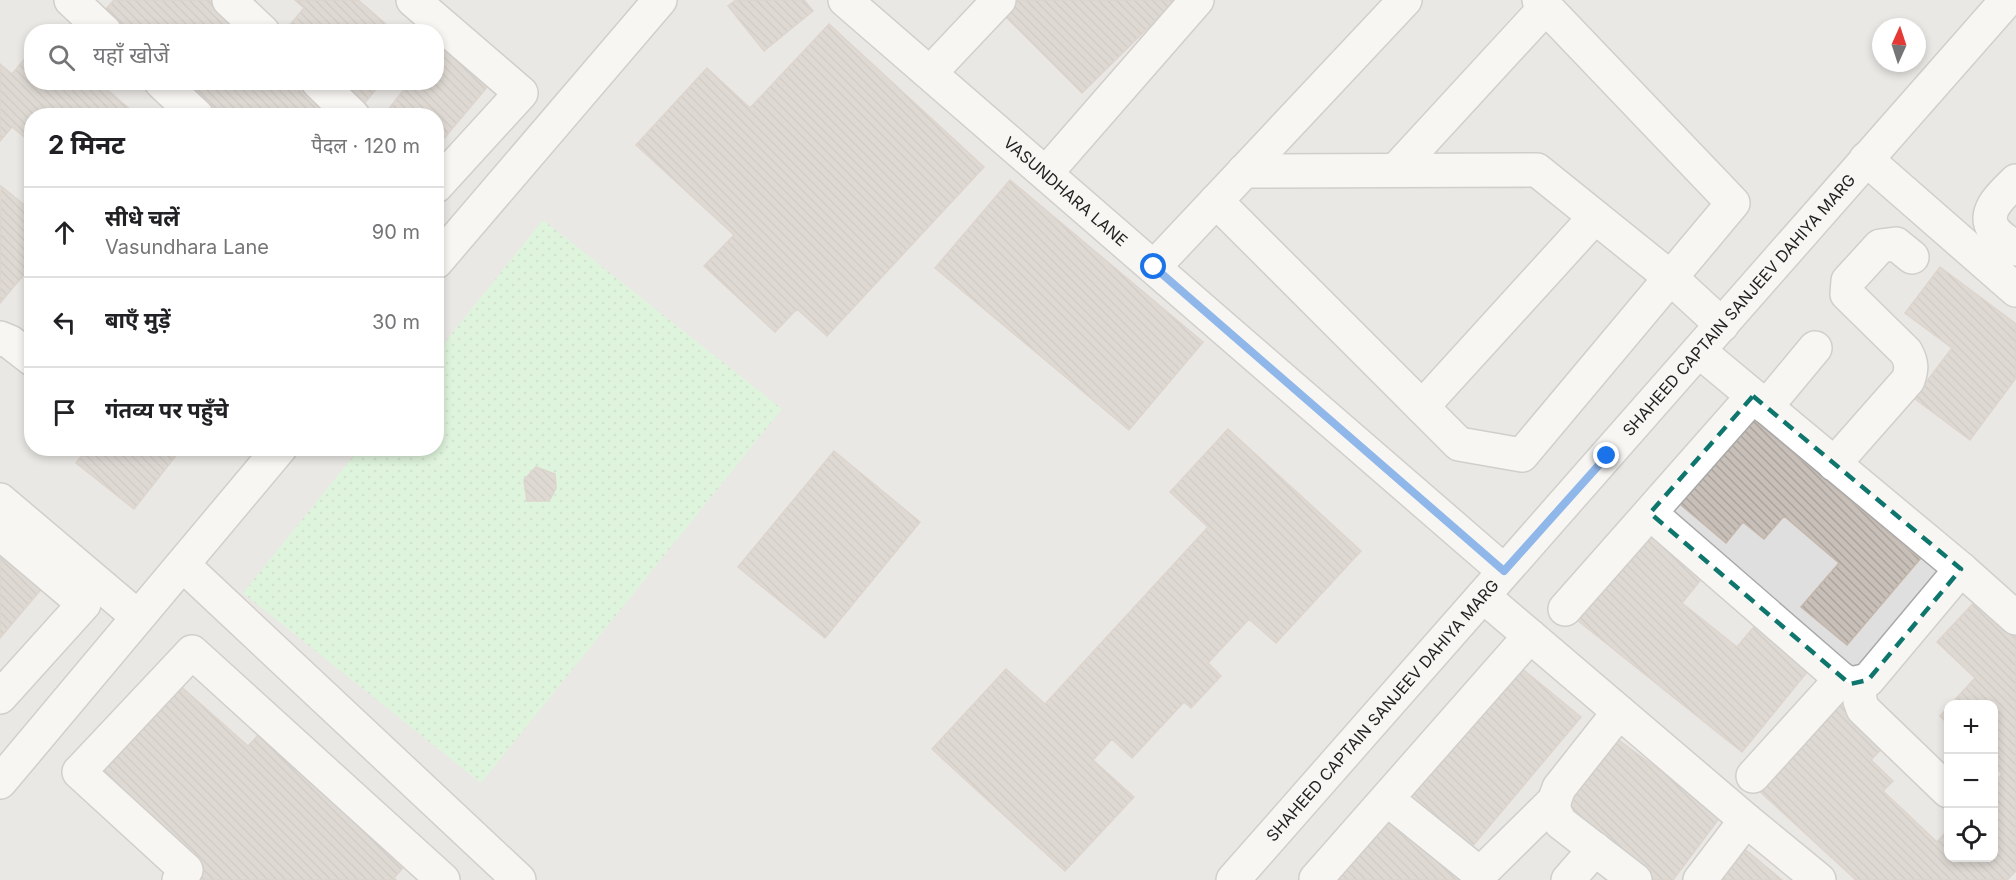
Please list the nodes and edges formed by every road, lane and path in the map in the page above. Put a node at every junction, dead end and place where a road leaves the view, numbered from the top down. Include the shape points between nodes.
1 (71, 0) edge
2 (229, 0) edge
3 (413, 0) edge
4 (660, 0) edge
5 (845, 0) edge
6 (999, 0) edge
7 (1197, 0) edge
8 (1405, 0) edge
9 (2007, 0) edge
10 (1542, 4) edge
11 (96, 24) edge
12 (254, 24) edge
13 (441, 24) edge
14 (444, 27) edge
15 (930, 73) junction
16 (169, 90) edge
17 (326, 90) edge
18 (189, 108) edge
19 (345, 108) edge
20 (1866, 159) junction
21 (1396, 170) junction
22 (1244, 171) junction
23 (1046, 173) junction
24 (444, 177) edge
25 (2016, 181) edge
26 (1216, 201) junction
27 (1595, 217) junction
28 (2016, 249) edge
29 (444, 253) edge
30 (1912, 257) dead end
31 (1154, 267) junction
32 (1671, 278) junction
33 (2016, 290) edge
34 (1722, 325) junction
35 (1815, 348) dead end
36 (1699, 351) junction
37 (1759, 402) junction
38 (1422, 407) junction
39 (273, 456) edge
40 (1834, 464) junction
41 (0, 500) edge
42 (1650, 513) junction
43 (0, 533) edge
44 (183, 565) junction
45 (1961, 569) junction
46 (1504, 571) junction
47 (1483, 596) junction
48 (2011, 604) edge
49 (1565, 609) dead end
50 (138, 617) junction
51 (1530, 636) junction
52 (1850, 681) junction
53 (0, 698) edge
54 (1619, 712) junction
55 (1753, 776) dead end
56 (0, 782) edge
57 (1944, 787) edge
58 (1387, 799) junction
59 (1554, 801) junction
60 (449, 814) junction
61 (1746, 820) junction
62 (1595, 849) junction
63 (413, 853) junction
64 (178, 880) edge
65 (443, 880) edge
66 (519, 880) edge
67 (1233, 880) edge
68 (1317, 880) edge
69 (1568, 880) edge
70 (1635, 880) edge
71 (1700, 880) edge
72 (1819, 880) edge

1 - 11 street
2 - 12 street
3 - 13 street
4 - 29 street
5 - 15 street, VASUNDHARA LANE
6 - 15 street
7 - 23 street
8 - 22 street
9 - 20 street, SHAHEED CAPTAIN SANJEEV DAHIYA MARG
10 - 21 street
10 - 32 street via 1733,203
14 - 24 street via 521,93
15 - 23 street, VASUNDHARA LANE
16 - 18 street
17 - 19 street
20 - 33 street
20 - 34 street, SHAHEED CAPTAIN SANJEEV DAHIYA MARG
21 - 22 street
21 - 27 street via 1537,170
22 - 26 street
23 - 31 street, VASUNDHARA LANE
25 - 28 street via 1996,202 1990,220 1994,230
26 - 31 street
26 - 38 street
27 - 32 street
27 - 38 street
30 - 40 street via 1896,244 1880,246 1848,281 1847,294 1906,352 1911,372
31 - 46 street, VASUNDHARA LANE
32 - 34 street
32 - 38 street via 1522,455 1459,444
34 - 36 street, SHAHEED CAPTAIN SANJEEV DAHIYA MARG
35 - 37 street
36 - 37 street
36 - 46 street, SHAHEED CAPTAIN SANJEEV DAHIYA MARG
37 - 40 street
37 - 42 street
39 - 44 street
40 - 45 street
41 - 50 street
42 - 49 street
42 - 52 street
43 - 53 street via 84,604
44 - 50 street
44 - 60 street
45 - 48 street
45 - 52 street via 1868,680
46 - 47 street, SHAHEED CAPTAIN SANJEEV DAHIYA MARG
47 - 51 street
47 - 67 street, SHAHEED CAPTAIN SANJEEV DAHIYA MARG
50 - 56 street
51 - 54 street
51 - 58 street
52 - 55 street
52 - 57 street via 1863,709
54 - 59 street via 1559,788
54 - 61 street
58 - 59 street via 1480,874
58 - 68 street
59 - 62 street via 1554,813 1561,823
60 - 63 street
60 - 66 street
61 - 71 street
61 - 72 street
62 - 69 street
62 - 70 street
63 - 64 street via 192,651 79,772 186,870
63 - 65 street

